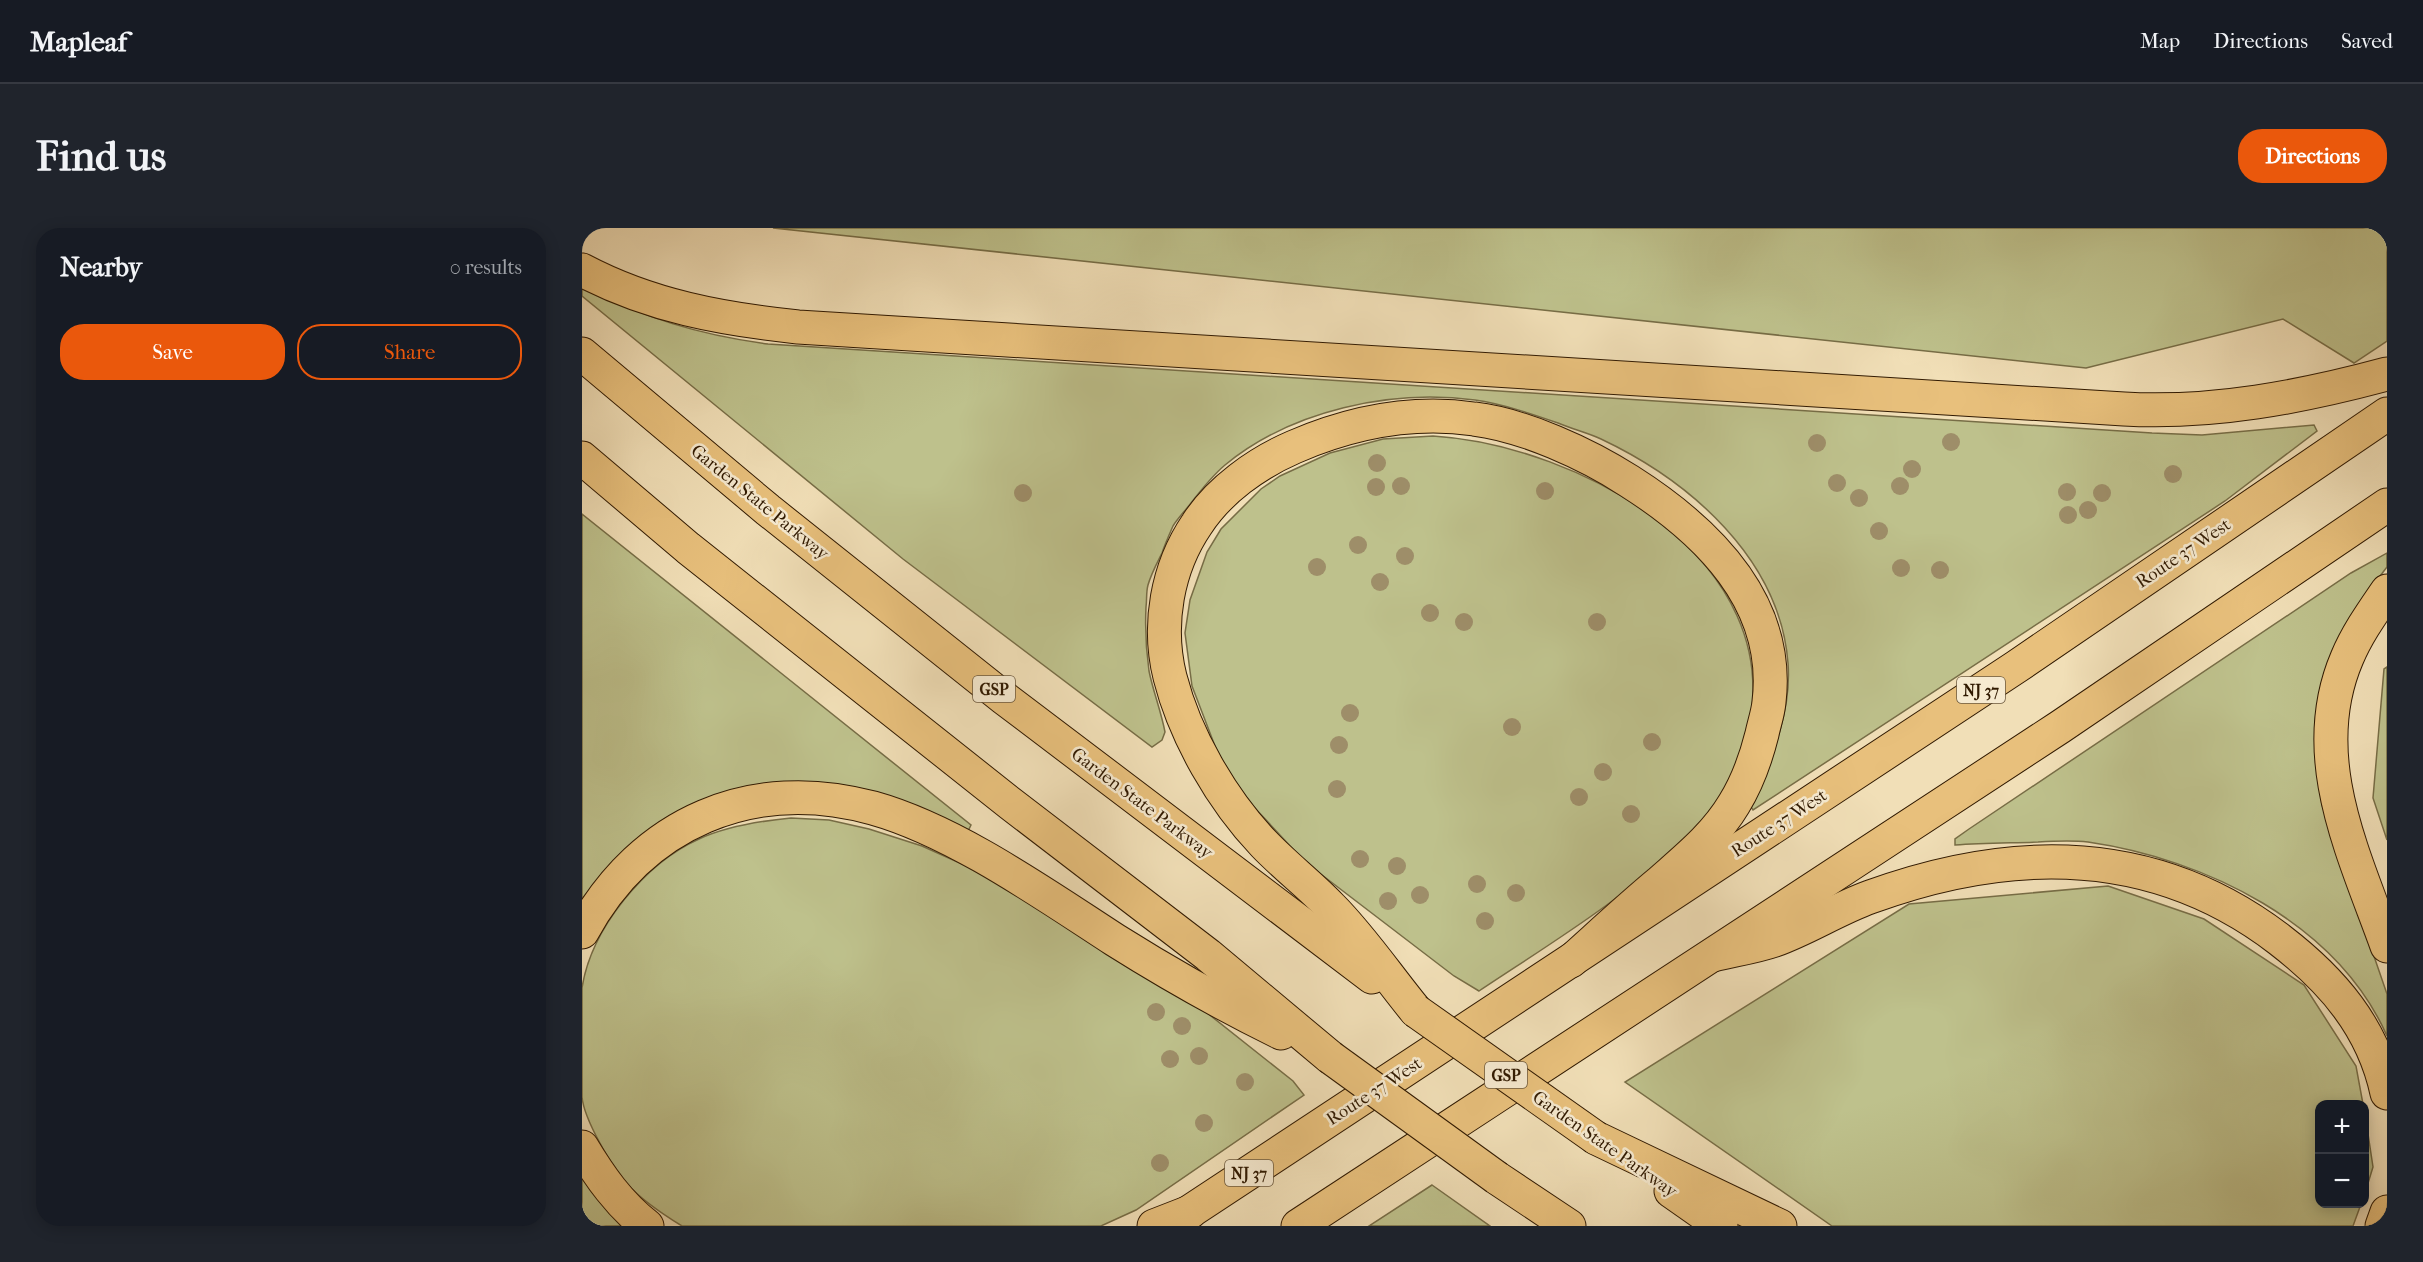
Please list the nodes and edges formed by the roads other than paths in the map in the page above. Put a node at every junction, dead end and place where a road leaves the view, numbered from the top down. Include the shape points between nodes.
1 (582, 270) edge
2 (582, 354) edge
3 (2387, 374) edge
4 (2387, 414) edge
5 (582, 458) edge
6 (2387, 505) edge
7 (2387, 591) edge
8 (582, 932) edge
9 (2387, 946) edge
10 (1713, 954) junction
11 (1571, 961) junction
12 (1416, 1011) junction
13 (1330, 1058) junction
14 (2387, 1093) edge
15 (1596, 1138) junction
16 (582, 1147) edge
17 (1497, 1178) junction
18 (2387, 1212) edge
19 (1179, 1219) edge
20 (647, 1226) edge
21 (1154, 1226) edge
22 (1298, 1226) edge
23 (1533, 1226) edge
24 (1569, 1226) edge
25 (1721, 1226) edge
26 (1780, 1226) edge
27 (2382, 1226) edge

1 - 3 highway via 627,292 676,308 798,327 2153,411 2221,406
2 - 12 highway, Garden State Parkway / GSP via 768,510 986,684
4 - 11 highway, Route 37 West / NJ 37 via 2016,667
5 - 13 highway via 688,548 1208,955
6 - 10 highway via 2060,727
7 - 9 highway via 2346,660 2333,714 2330,752 2342,819
8 - 13 highway via 608,890 644,852 667,835 716,811 742,803 793,798 872,808 961,846 1224,1005
10 - 14 highway via 1774,940 1870,897 1961,871 2026,861 2112,866 2188,887 2214,899 2292,949 2349,1006 2373,1048
10 - 22 highway
11 - 12 highway via 1694,853 1736,801 1753,764 1769,702 1768,654 1746,591 1714,547 1691,525 1611,469 1557,444 1475,419 1425,416 1362,423 1326,433 1269,460 1225,491 1206,511 1179,555 1168,593 1164,635 1168,664 1179,707 1193,739 1246,823 1333,908
11 - 19 highway, Route 37 West / NJ 37
12 - 15 highway, Garden State Parkway / GSP, bridge
13 - 17 highway, bridge
15 - 25 highway, Garden State Parkway / GSP
15 - 26 highway
16 - 20 highway via 608,1187
17 - 23 highway
17 - 24 highway
18 - 27 highway
19 - 21 highway, Route 37 West

